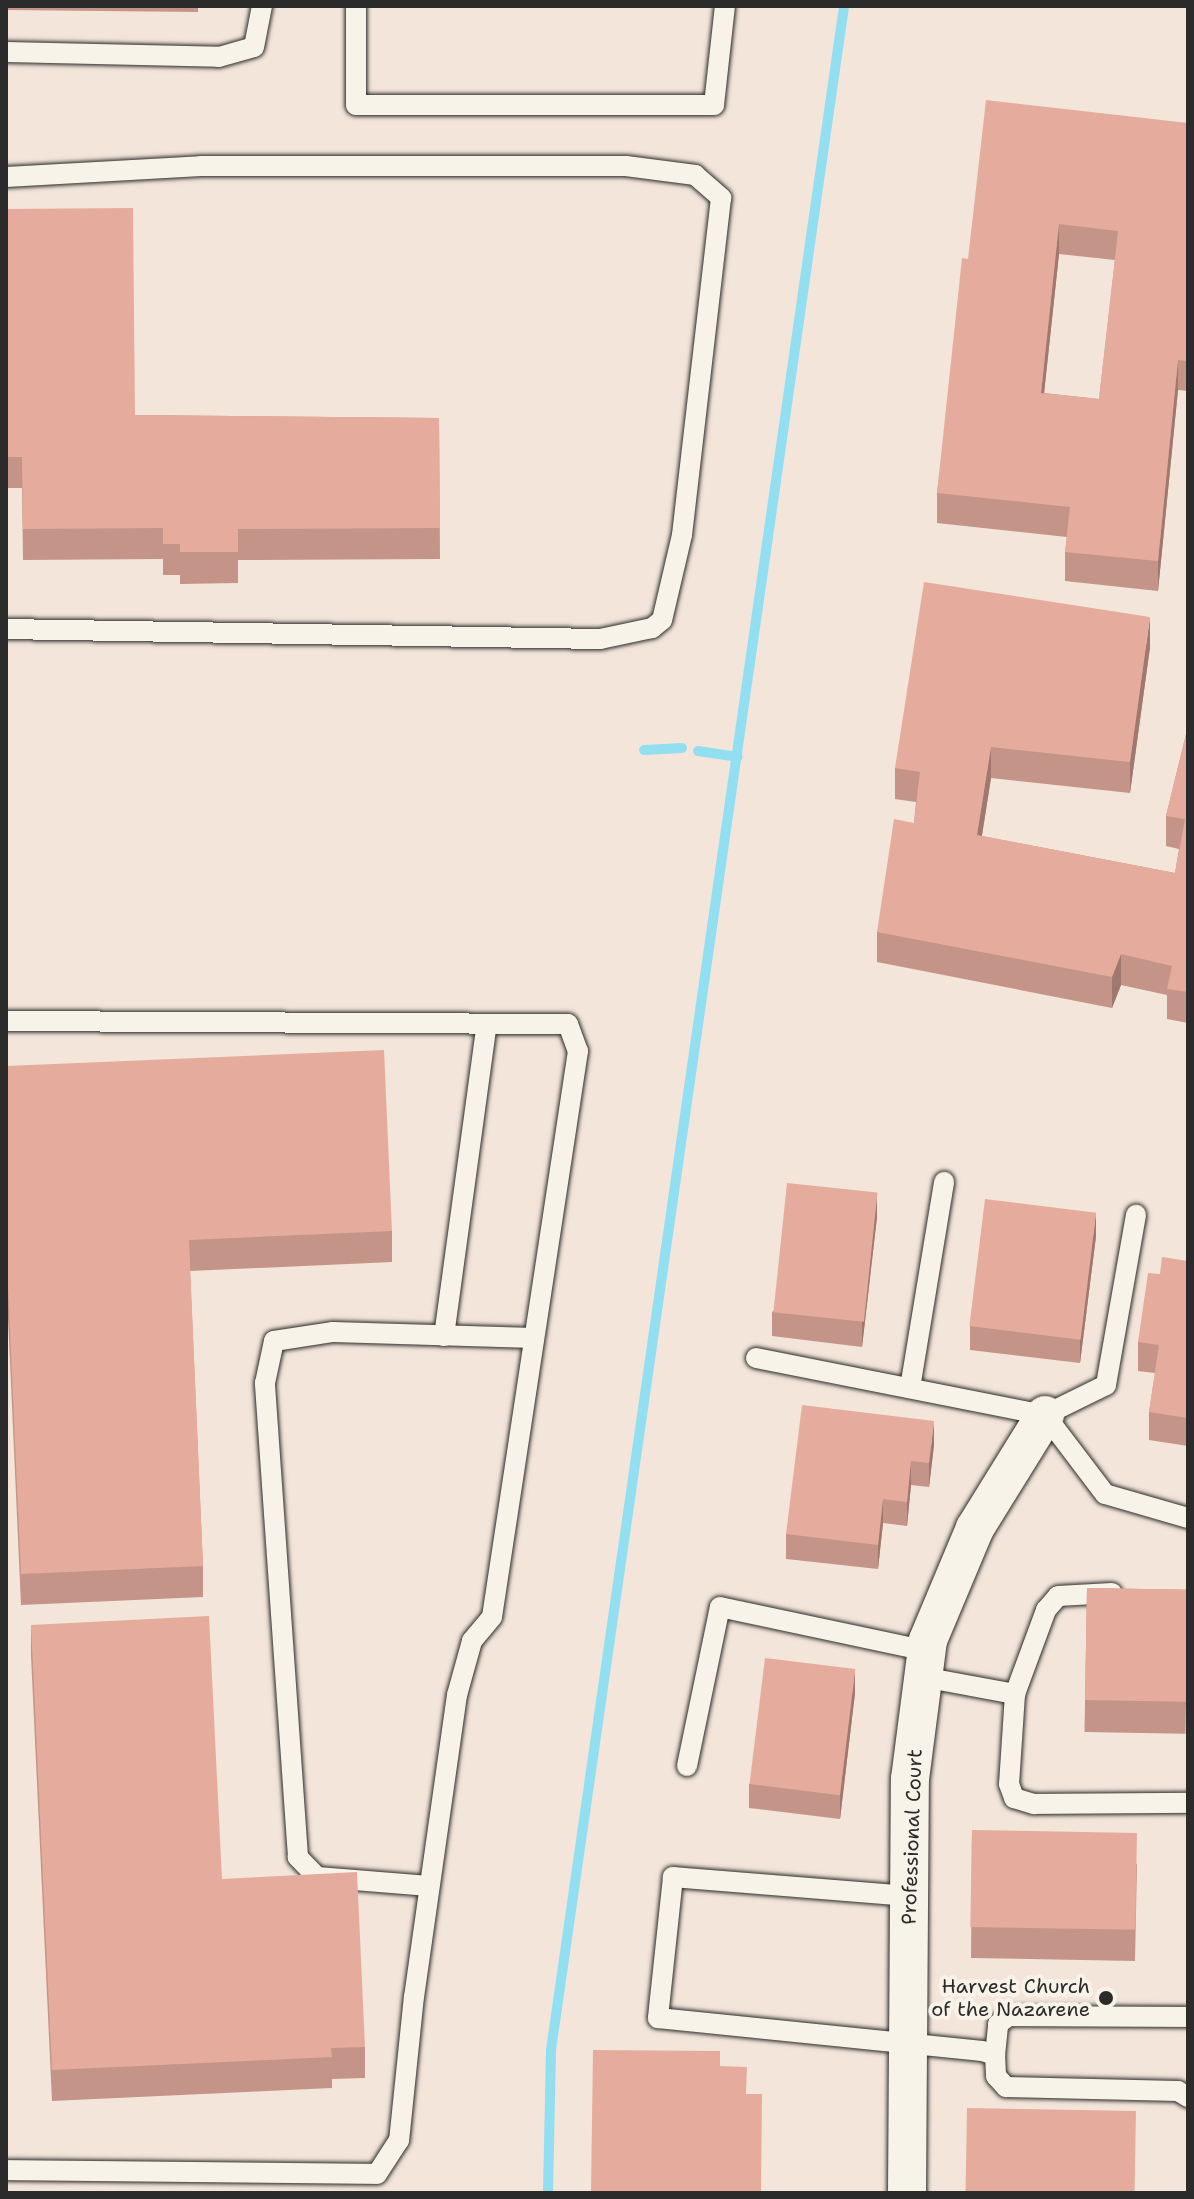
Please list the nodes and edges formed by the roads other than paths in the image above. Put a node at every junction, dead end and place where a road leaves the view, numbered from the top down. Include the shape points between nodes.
1 (262, 6) edge
2 (356, 6) edge
3 (725, 6) edge
4 (6, 52) edge
5 (6, 177) edge
6 (6, 629) edge
7 (6, 1021) edge
8 (487, 1024) junction
9 (944, 1182) dead end
10 (1136, 1215) dead end
11 (444, 1336) junction
12 (534, 1338) junction
13 (756, 1358) dead end
14 (910, 1388) junction
15 (1045, 1415) junction
16 (1188, 1518) edge
17 (1131, 1593) edge
18 (925, 1664) junction
19 (1015, 1694) junction
20 (687, 1766) dead end
21 (1188, 1803) edge
22 (429, 1886) junction
23 (908, 1896) junction
24 (1188, 2017) edge
25 (908, 2045) junction
26 (995, 2055) junction
27 (1188, 2097) edge
28 (6, 2170) edge
29 (238, 2172) junction
30 (239, 2193) edge
31 (907, 2193) edge

1 - 4 lane via 254,47 219,57
2 - 3 lane via 356,105 714,105
5 - 6 lane via 201,166 626,166 695,175 721,198 682,535 662,620 652,628 600,639
7 - 8 lane
8 - 11 lane
8 - 12 lane via 568,1024 578,1051
9 - 14 lane
10 - 15 lane via 1106,1385
11 - 12 lane
11 - 22 lane via 333,1332 274,1341 265,1383 298,1857 317,1877
12 - 22 lane via 492,1617 472,1641 457,1695
13 - 14 lane
14 - 15 lane
15 - 16 lane via 1105,1494
15 - 18 street, Professional Court via 975,1528
17 - 19 lane via 1058,1596 1046,1610
18 - 19 lane
18 - 20 lane via 720,1607
18 - 23 street, Professional Court via 910,1779
19 - 21 lane via 1009,1784 1014,1798 1034,1804
22 - 29 lane via 399,2140 377,2174
23 - 25 street, Professional Court
23 - 25 lane via 673,1877 658,2018
24 - 26 lane via 1009,2016 998,2024
25 - 26 lane
25 - 31 street, Professional Court
26 - 27 lane via 996,2076 1006,2087 1178,2091
28 - 29 lane
29 - 30 lane

